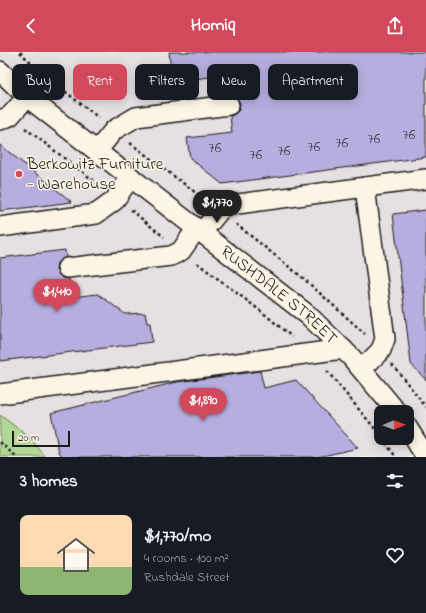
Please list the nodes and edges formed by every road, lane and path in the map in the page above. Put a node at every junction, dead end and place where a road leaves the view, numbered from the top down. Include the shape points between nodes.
1 (0, 71) edge
2 (12, 83) edge
3 (24, 100) edge
4 (31, 100) edge
5 (229, 106) dead end
6 (5, 118) edge
7 (97, 151) junction
8 (131, 177) junction
9 (426, 179) edge
10 (365, 187) junction
11 (116, 198) junction
12 (0, 227) edge
13 (200, 230) junction
14 (181, 251) junction
15 (67, 268) dead end
16 (343, 349) junction
17 (311, 353) junction
18 (362, 369) junction
19 (0, 394) edge
20 (391, 405) edge
21 (374, 427) edge
22 (414, 438) edge
23 (0, 442) edge
24 (388, 445) edge
25 (16, 457) edge
26 (396, 457) edge
27 (426, 457) edge

1 - 2 street, RUSHDALE STREET
3 - 6 street
4 - 7 street, RUSHDALE STREET
5 - 7 street via 136,117 114,130
6 - 11 path
7 - 8 street, RUSHDALE STREET
8 - 11 street
8 - 13 street, RUSHDALE STREET
9 - 10 street
10 - 13 street via 225,206
10 - 18 street via 385,338 381,350
11 - 12 street via 109,207 96,214
11 - 14 path
13 - 14 street
13 - 16 street, RUSHDALE STREET via 308,315
14 - 15 street via 163,258
14 - 17 path via 262,312
16 - 17 street
16 - 18 street, RUSHDALE STREET
17 - 19 street
17 - 21 path
18 - 20 street, RUSHDALE STREET
22 - 27 street
23 - 25 path
24 - 26 path

